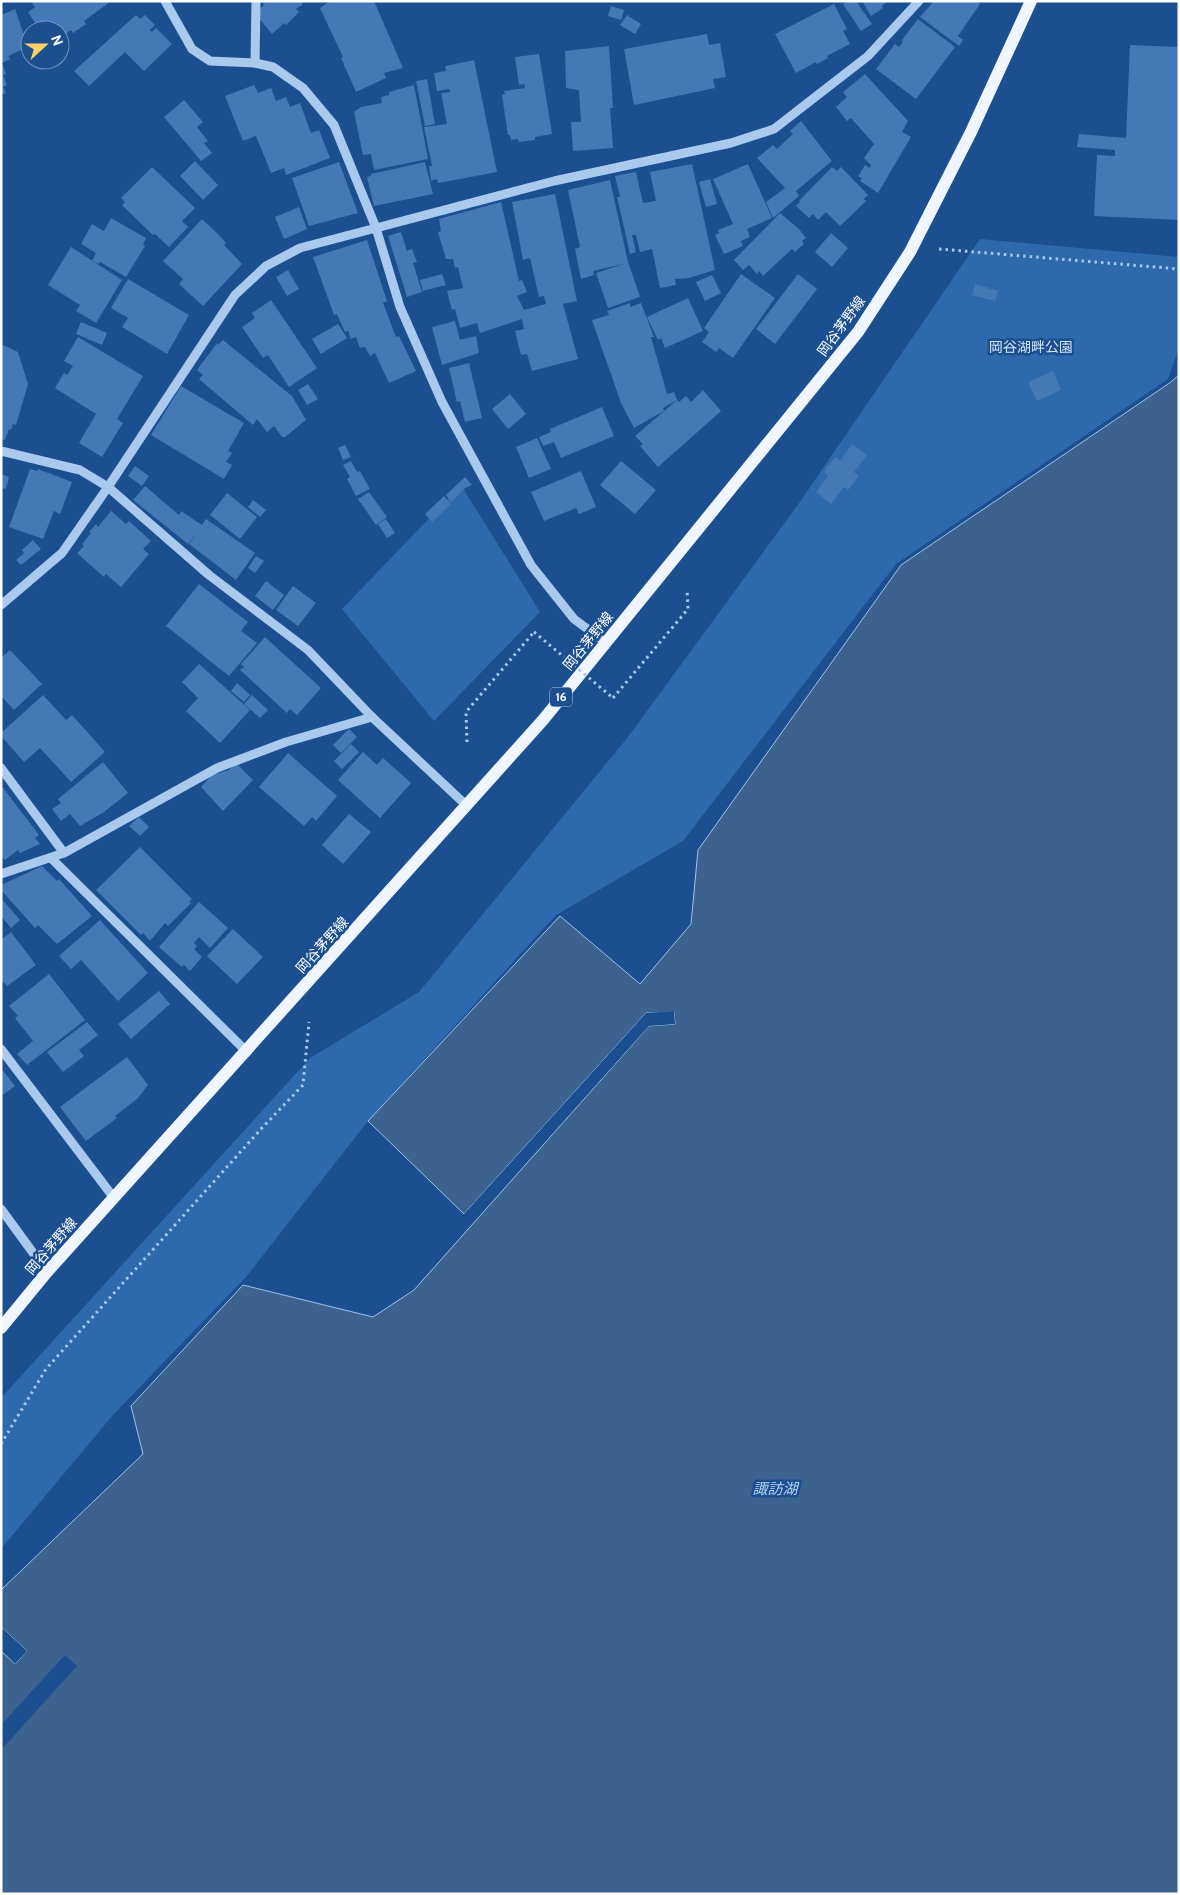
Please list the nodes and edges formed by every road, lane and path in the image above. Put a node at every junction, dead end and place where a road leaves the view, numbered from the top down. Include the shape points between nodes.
1 (165, 1) edge
2 (256, 1) edge
3 (919, 1) edge
4 (1031, 1) edge
5 (255, 63) junction
6 (376, 228) junction
7 (939, 249) dead end
8 (1179, 269) edge
9 (1, 450) edge
10 (108, 487) junction
11 (687, 590) dead end
12 (1, 605) edge
13 (605, 642) junction
14 (372, 718) junction
15 (467, 742) dead end
16 (1, 768) edge
17 (466, 805) junction
18 (64, 854) junction
19 (51, 858) junction
20 (1, 874) edge
21 (309, 1022) dead end
22 (1, 1049) edge
23 (246, 1052) junction
24 (114, 1198) junction
25 (1, 1209) edge
26 (47, 1272) junction
27 (1, 1328) edge
28 (1, 1444) edge

1 - 5 street via 192,49 210,61
2 - 5 street
3 - 6 street via 868,56 774,129 731,143 554,181
4 - 13 main road, 岡谷茅野線 / 16 via 971,132 910,252 858,332
5 - 6 street via 273,67 303,88 334,125
6 - 10 street via 300,248 266,266 235,295
6 - 13 street via 400,307 442,402 531,565 574,619
7 - 8 path
9 - 10 street via 80,470
10 - 12 street via 62,553
10 - 14 street via 208,575 308,650
11 - 15 path, bridge via 688,609 613,698 534,632 466,712
13 - 17 main road, 岡谷茅野線 / 16 via 543,720
14 - 17 street
14 - 18 street via 286,742 217,768
16 - 18 street
17 - 23 main road, 岡谷茅野線 / 16
18 - 19 street
19 - 20 street
19 - 23 street
21 - 28 path via 303,1085 46,1369
22 - 24 street
23 - 24 main road, 岡谷茅野線 / 16
24 - 26 main road, 岡谷茅野線 / 16
25 - 26 street
26 - 27 main road, 岡谷茅野線 / 16

